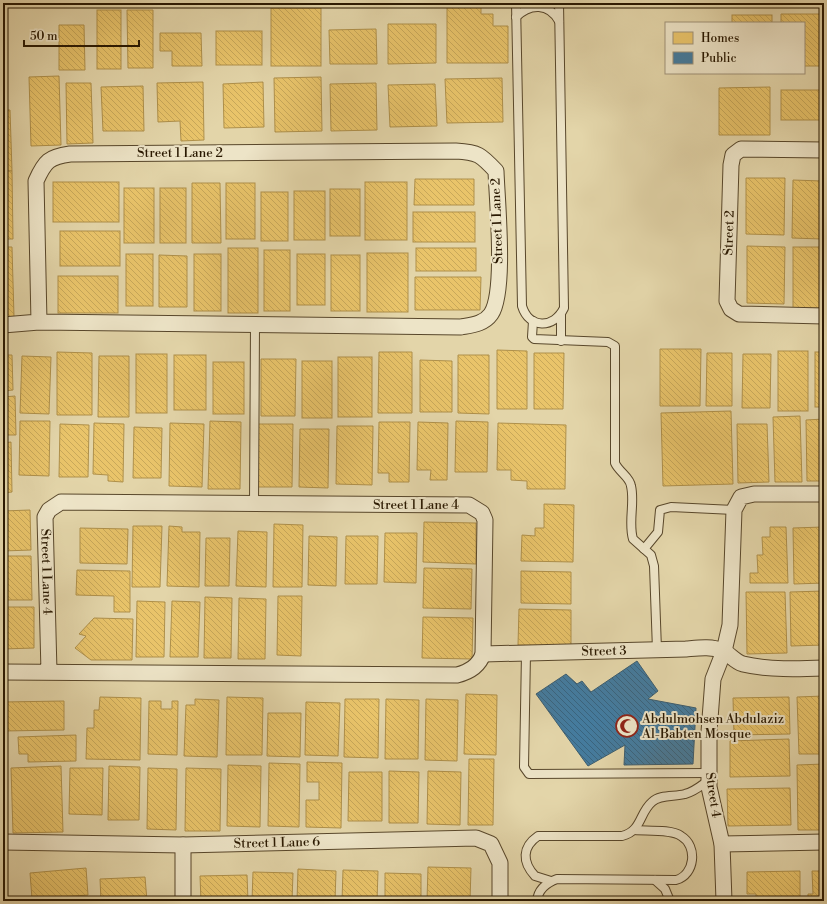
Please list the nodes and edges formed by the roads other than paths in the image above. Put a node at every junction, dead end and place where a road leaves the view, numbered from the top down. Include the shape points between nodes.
1 (516, 3) edge
2 (559, 3) edge
3 (516, 17) junction
4 (559, 22) junction
5 (824, 150) edge
6 (561, 314) junction
7 (824, 316) edge
8 (533, 321) junction
9 (39, 322) junction
10 (3, 325) edge
11 (255, 325) junction
12 (561, 341) junction
13 (824, 494) edge
14 (254, 504) junction
15 (734, 510) junction
16 (644, 549) junction
17 (657, 650) junction
18 (724, 651) junction
19 (526, 653) junction
20 (483, 654) junction
21 (824, 668) edge
22 (3, 672) edge
23 (49, 672) junction
24 (709, 777) junction
25 (635, 830) junction
26 (3, 842) edge
27 (824, 842) edge
28 (722, 844) junction
29 (182, 845) junction
30 (655, 880) junction
31 (551, 881) junction
32 (183, 901) edge
33 (500, 901) edge
34 (537, 901) edge
35 (670, 901) edge
36 (724, 901) edge

1 - 3 lane
2 - 4 lane
3 - 4 lane via 535,6 550,10
3 - 8 lane via 522,306
4 - 6 lane via 564,308
5 - 7 street, Street 2 via 741,149 734,155 731,165 727,300 731,309 739,314
6 - 8 lane via 551,322
6 - 12 lane
8 - 12 lane via 534,339
9 - 10 street, Street 1 Lane 2
9 - 11 street, Street 1 Lane 2
9 - 11 street, Street 1 Lane 2 via 36,181 42,167 54,156 473,152 496,171 500,251 496,304 490,315 479,324 461,327
11 - 14 lane
12 - 16 lane via 608,342 615,346 615,463 618,470 631,483 632,535
13 - 15 street via 754,494 741,498
14 - 20 street, Street 1 Lane 4 via 476,508 485,520
14 - 23 street, Street 1 Lane 4 via 61,502 54,505 46,517 45,524
15 - 16 lane via 671,507 660,510 658,532
15 - 18 street via 730,625
16 - 17 lane via 651,556 654,566
17 - 18 street, Street 3 via 706,647
17 - 19 street, Street 3
18 - 21 street, Street 3 via 734,660 744,664 795,669
18 - 24 street, Street 4 via 713,679
19 - 20 street, Street 3
19 - 24 lane via 524,767 529,774
20 - 23 street via 475,666 457,675
22 - 23 street
24 - 25 lane via 684,794 653,800
24 - 28 street, Street 4 via 709,788
25 - 30 lane via 675,833 682,836 688,844 692,865 686,876 676,880
25 - 31 lane via 622,836 538,836 529,843 524,856 526,863 535,876
26 - 29 street, Street 1 Lane 6
27 - 28 street
28 - 36 street, Street 4
29 - 32 street
29 - 33 street, Street 1 Lane 6 via 476,838 491,844 500,864
30 - 31 lane via 562,878
30 - 35 lane via 665,889
31 - 34 lane via 539,892

